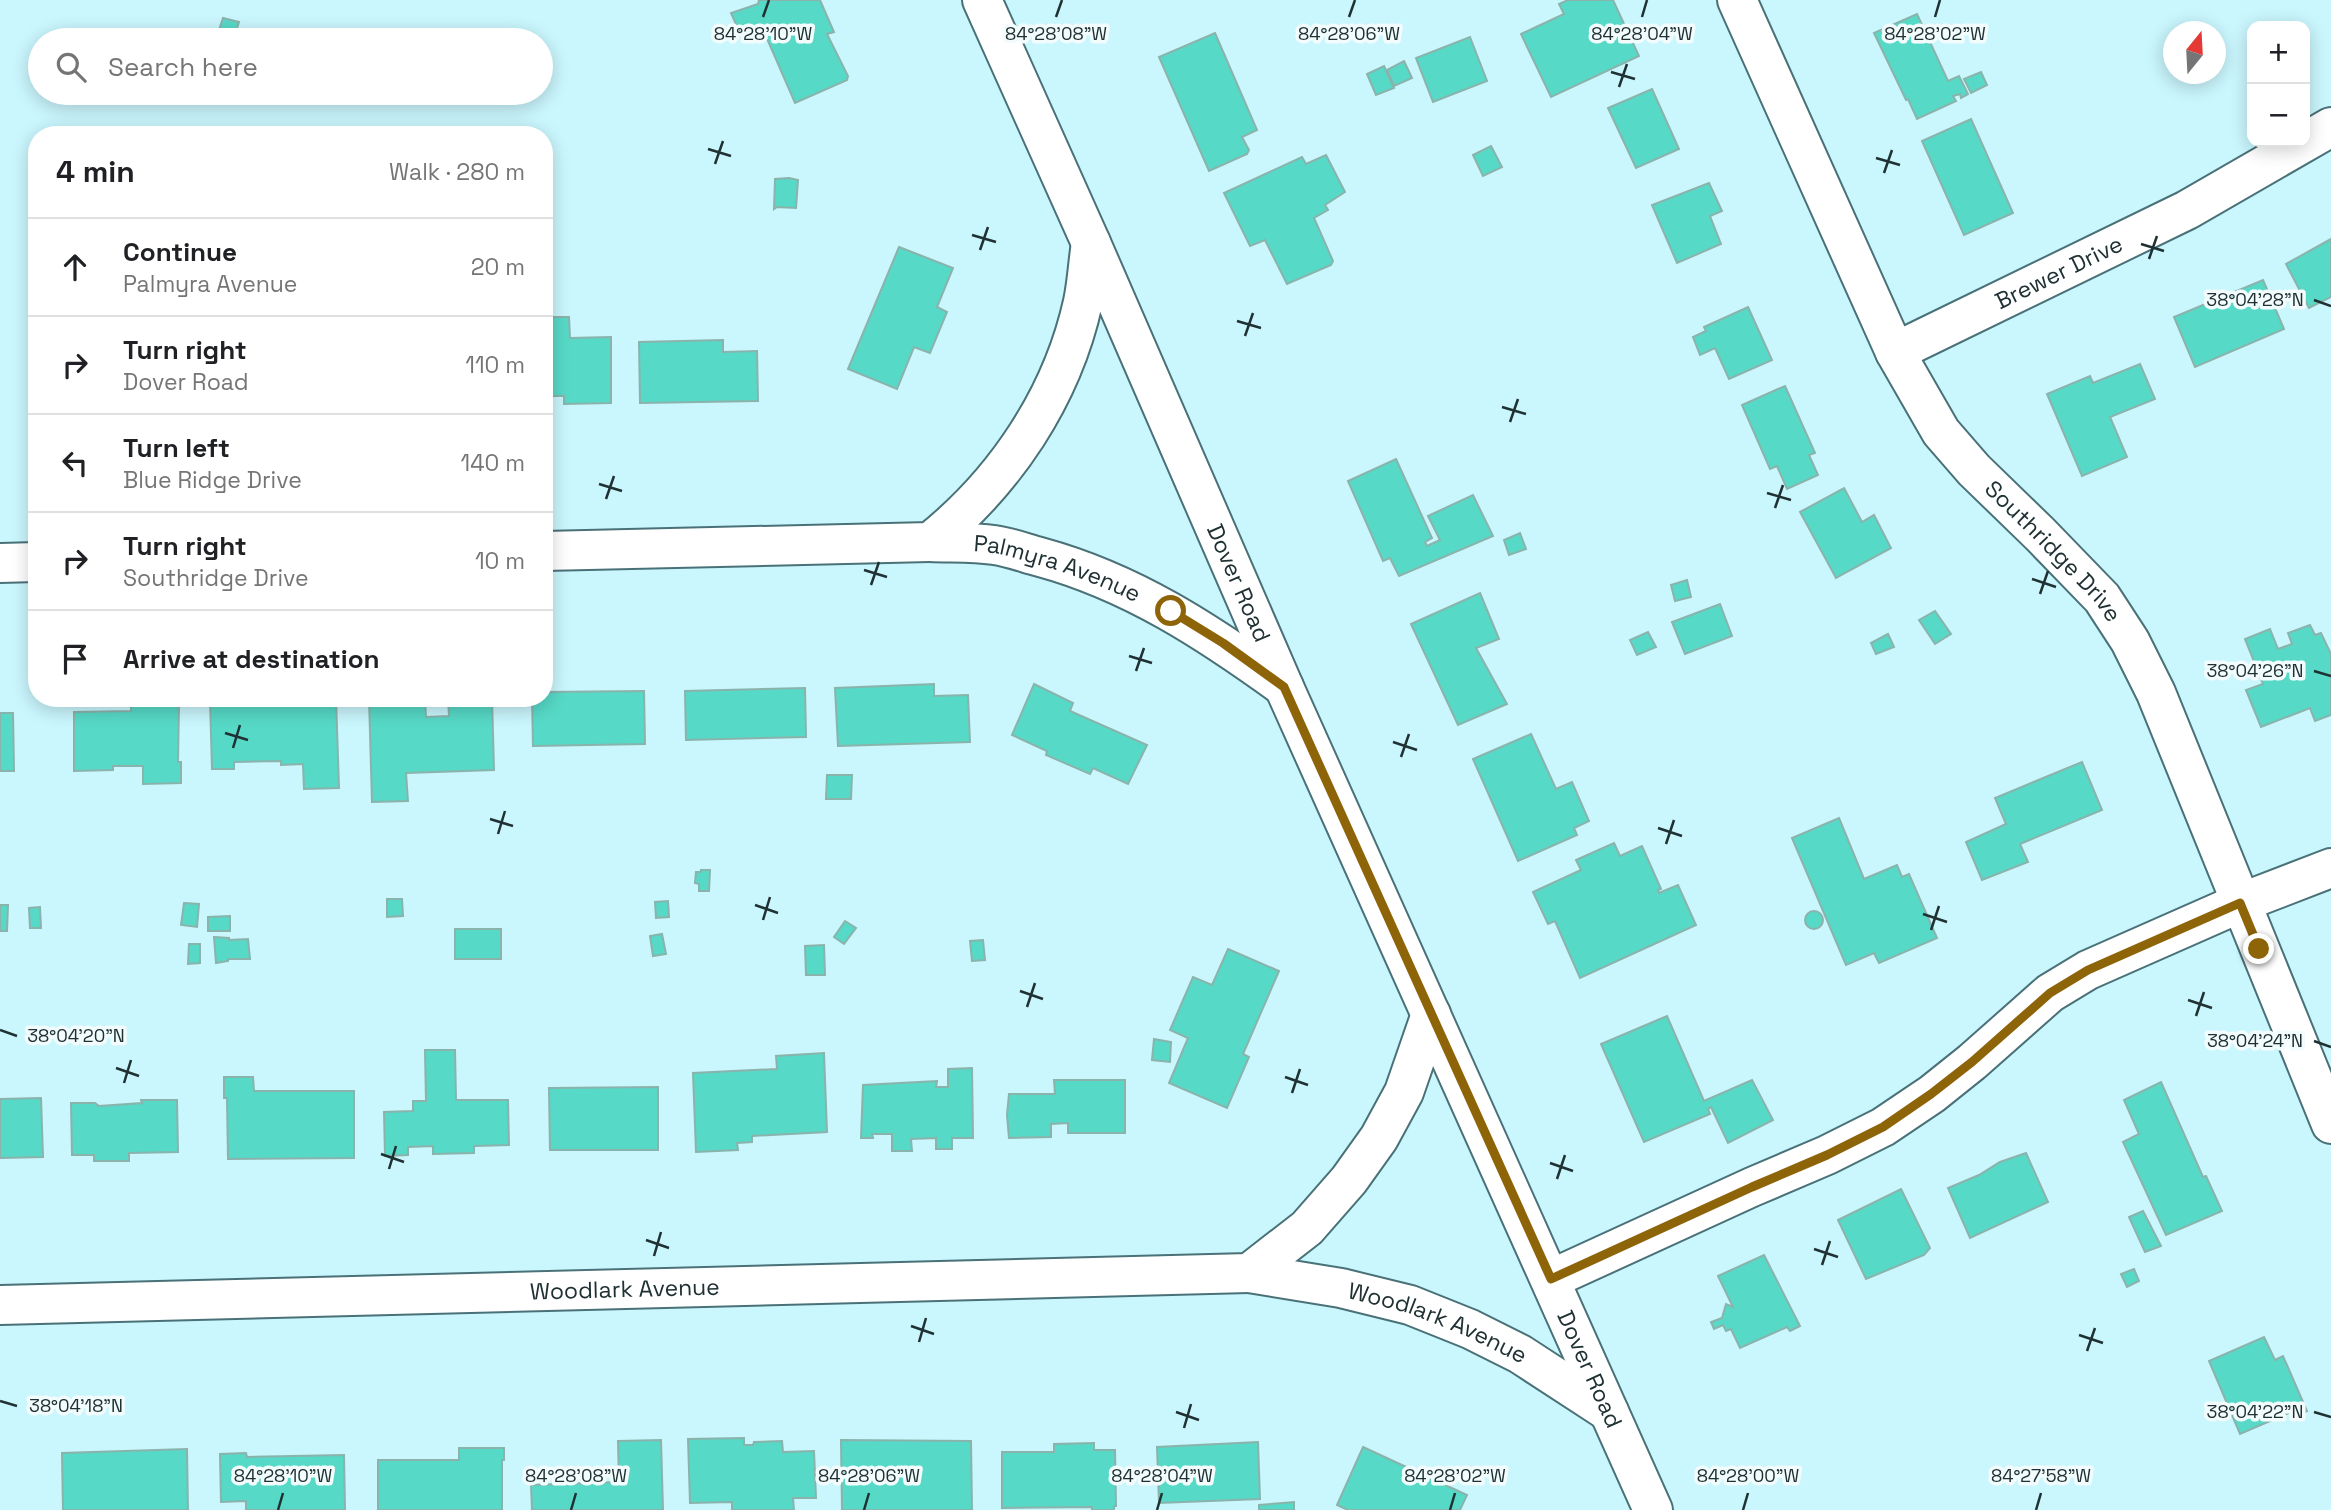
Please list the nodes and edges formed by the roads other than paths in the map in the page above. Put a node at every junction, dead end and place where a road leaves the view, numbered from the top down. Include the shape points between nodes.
1 (982, 0) edge
2 (1737, 0) edge
3 (2331, 127) edge
4 (1091, 243) junction
5 (1895, 352) junction
6 (930, 542) junction
7 (553, 551) edge
8 (28, 562) edge
9 (0, 563) edge
10 (1284, 687) junction
11 (2331, 868) edge
12 (2240, 903) junction
13 (1431, 1014) junction
14 (2331, 1124) edge
15 (1249, 1273) junction
16 (1551, 1279) junction
17 (0, 1305) edge
18 (1609, 1412) junction
19 (1653, 1510) edge

1 - 4 street, Dover Road
2 - 5 street, Southridge Drive
3 - 5 street, Brewer Drive via 2187,210
4 - 6 street, Palmyra Avenue via 1083,302 1071,343 1031,430 993,483
4 - 10 street, Dover Road
5 - 12 street, Southridge Drive via 1941,432 2102,598 2130,641 2156,693
6 - 7 street, Palmyra Avenue
6 - 10 street, Palmyra Avenue via 996,545 1117,584 1223,643
8 - 9 street
10 - 13 street, Dover Road
11 - 12 street
12 - 14 street, Southridge Drive
12 - 16 street via 2088,970 2059,988 1972,1062 1883,1127
13 - 15 street via 1404,1092 1379,1138 1307,1228
13 - 16 street, Dover Road
15 - 17 street, Woodlark Avenue
15 - 18 street, Woodlark Avenue via 1341,1287 1410,1305 1520,1353
16 - 18 street, Dover Road
18 - 19 street, Dover Road

